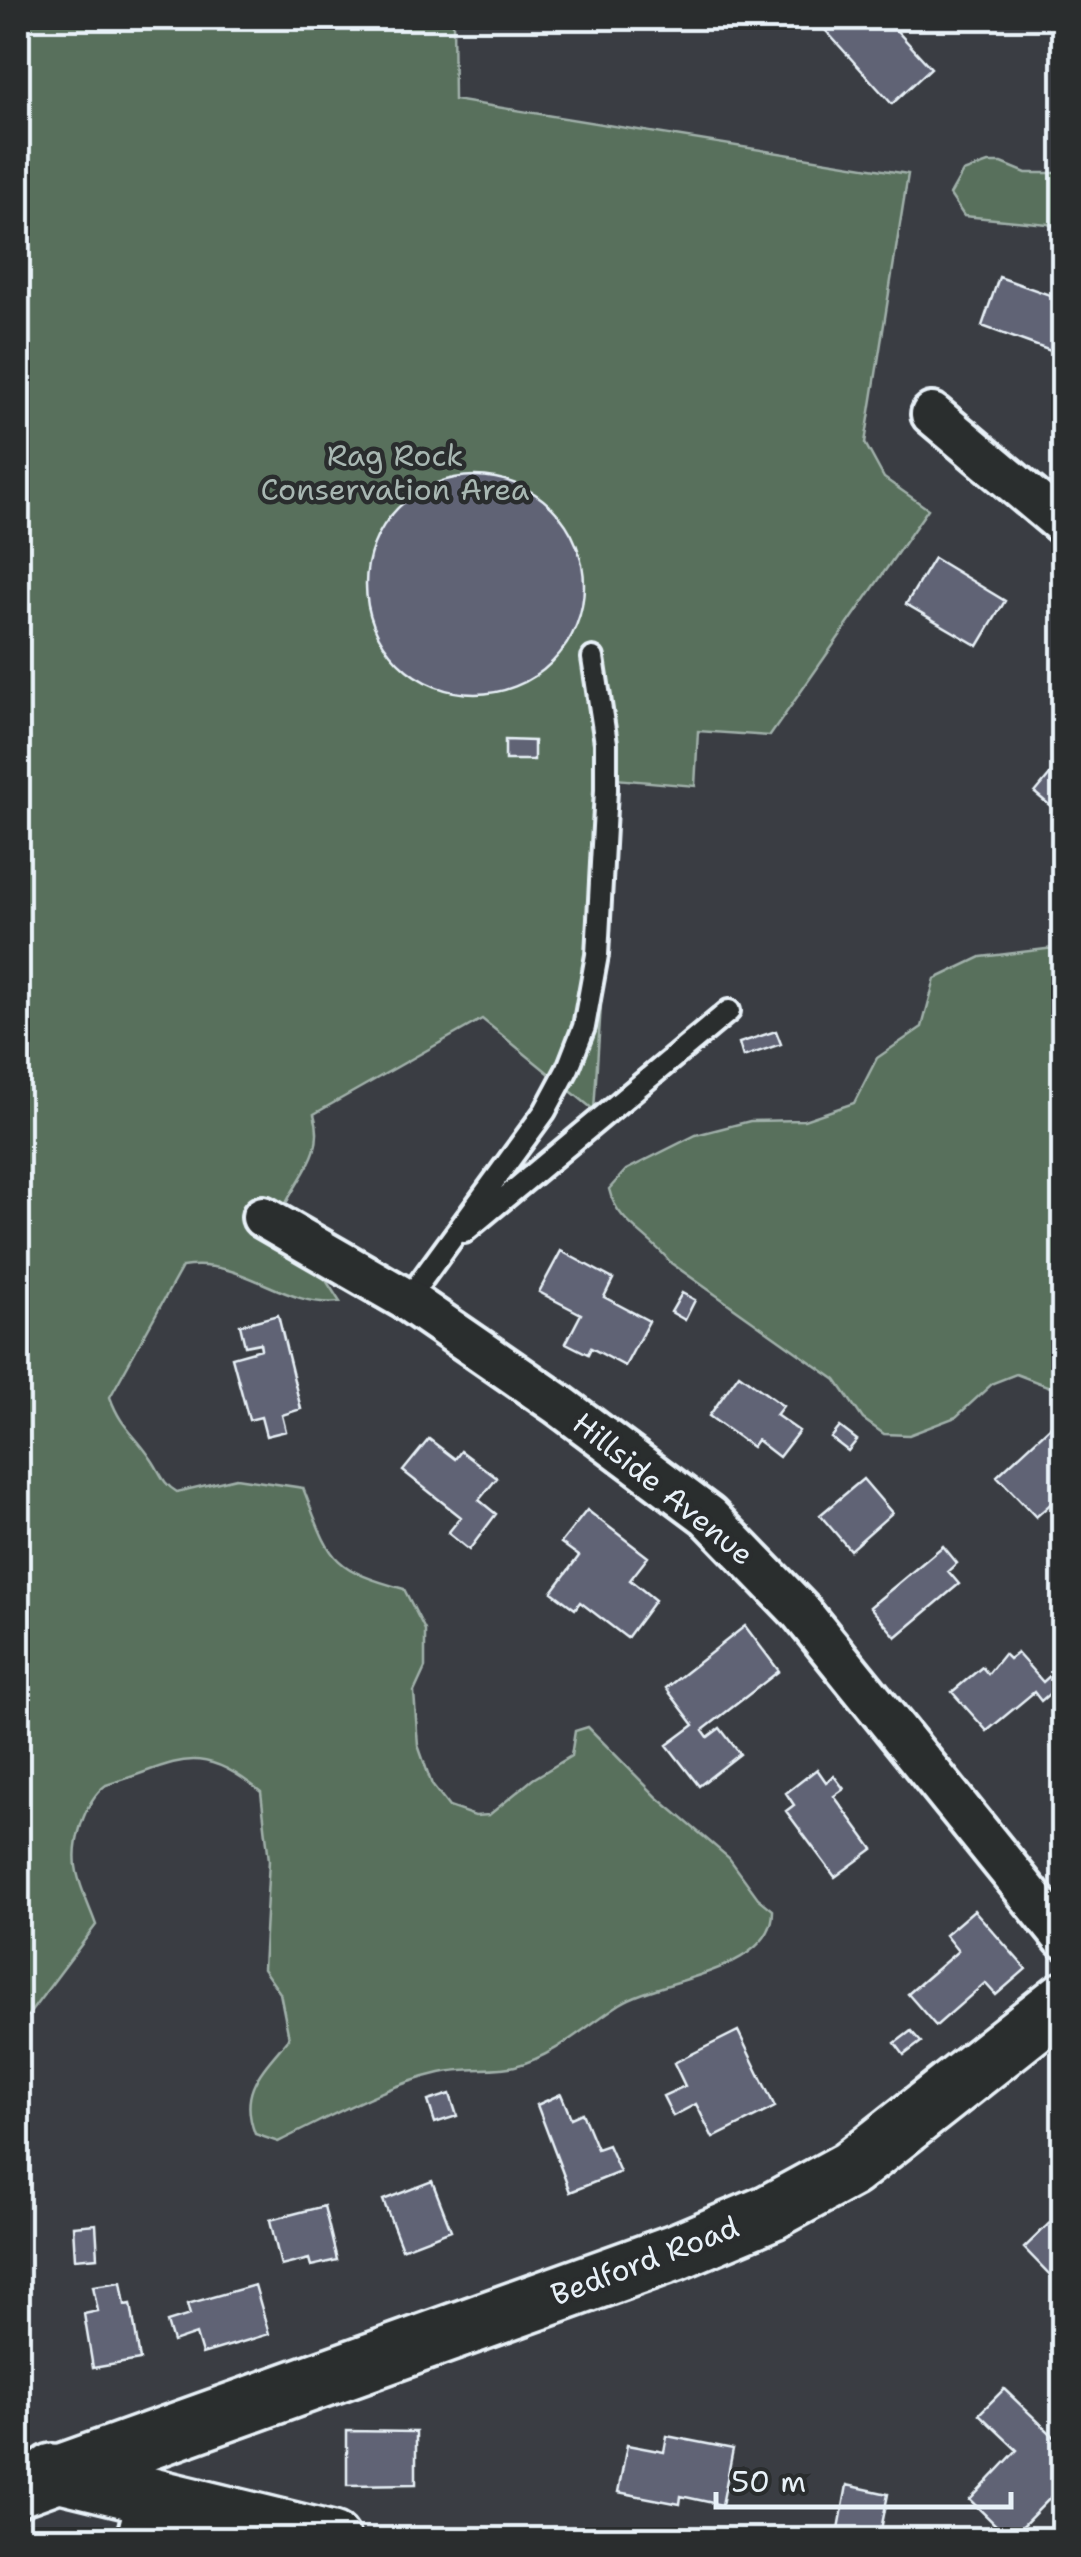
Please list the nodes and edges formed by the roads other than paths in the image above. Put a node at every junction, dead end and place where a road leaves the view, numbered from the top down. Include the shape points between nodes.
1 (932, 414) dead end
2 (1064, 526) edge
3 (593, 658) dead end
4 (729, 1011) dead end
5 (264, 1217) dead end
6 (440, 1253) junction
7 (406, 1300) junction
8 (1064, 1938) edge
9 (1064, 2000) edge
10 (32, 2474) edge
11 (142, 2518) edge
12 (332, 2540) edge

1 - 2 street
3 - 6 lane via 606,790 597,956 584,1027 544,1110
4 - 6 lane
5 - 7 street, Hillside Avenue
6 - 7 lane
7 - 8 street, Hillside Avenue via 640,1464 736,1543 846,1665
9 - 10 street, Bedford Road via 884,2145 771,2212 177,2431
10 - 11 street
11 - 12 street

